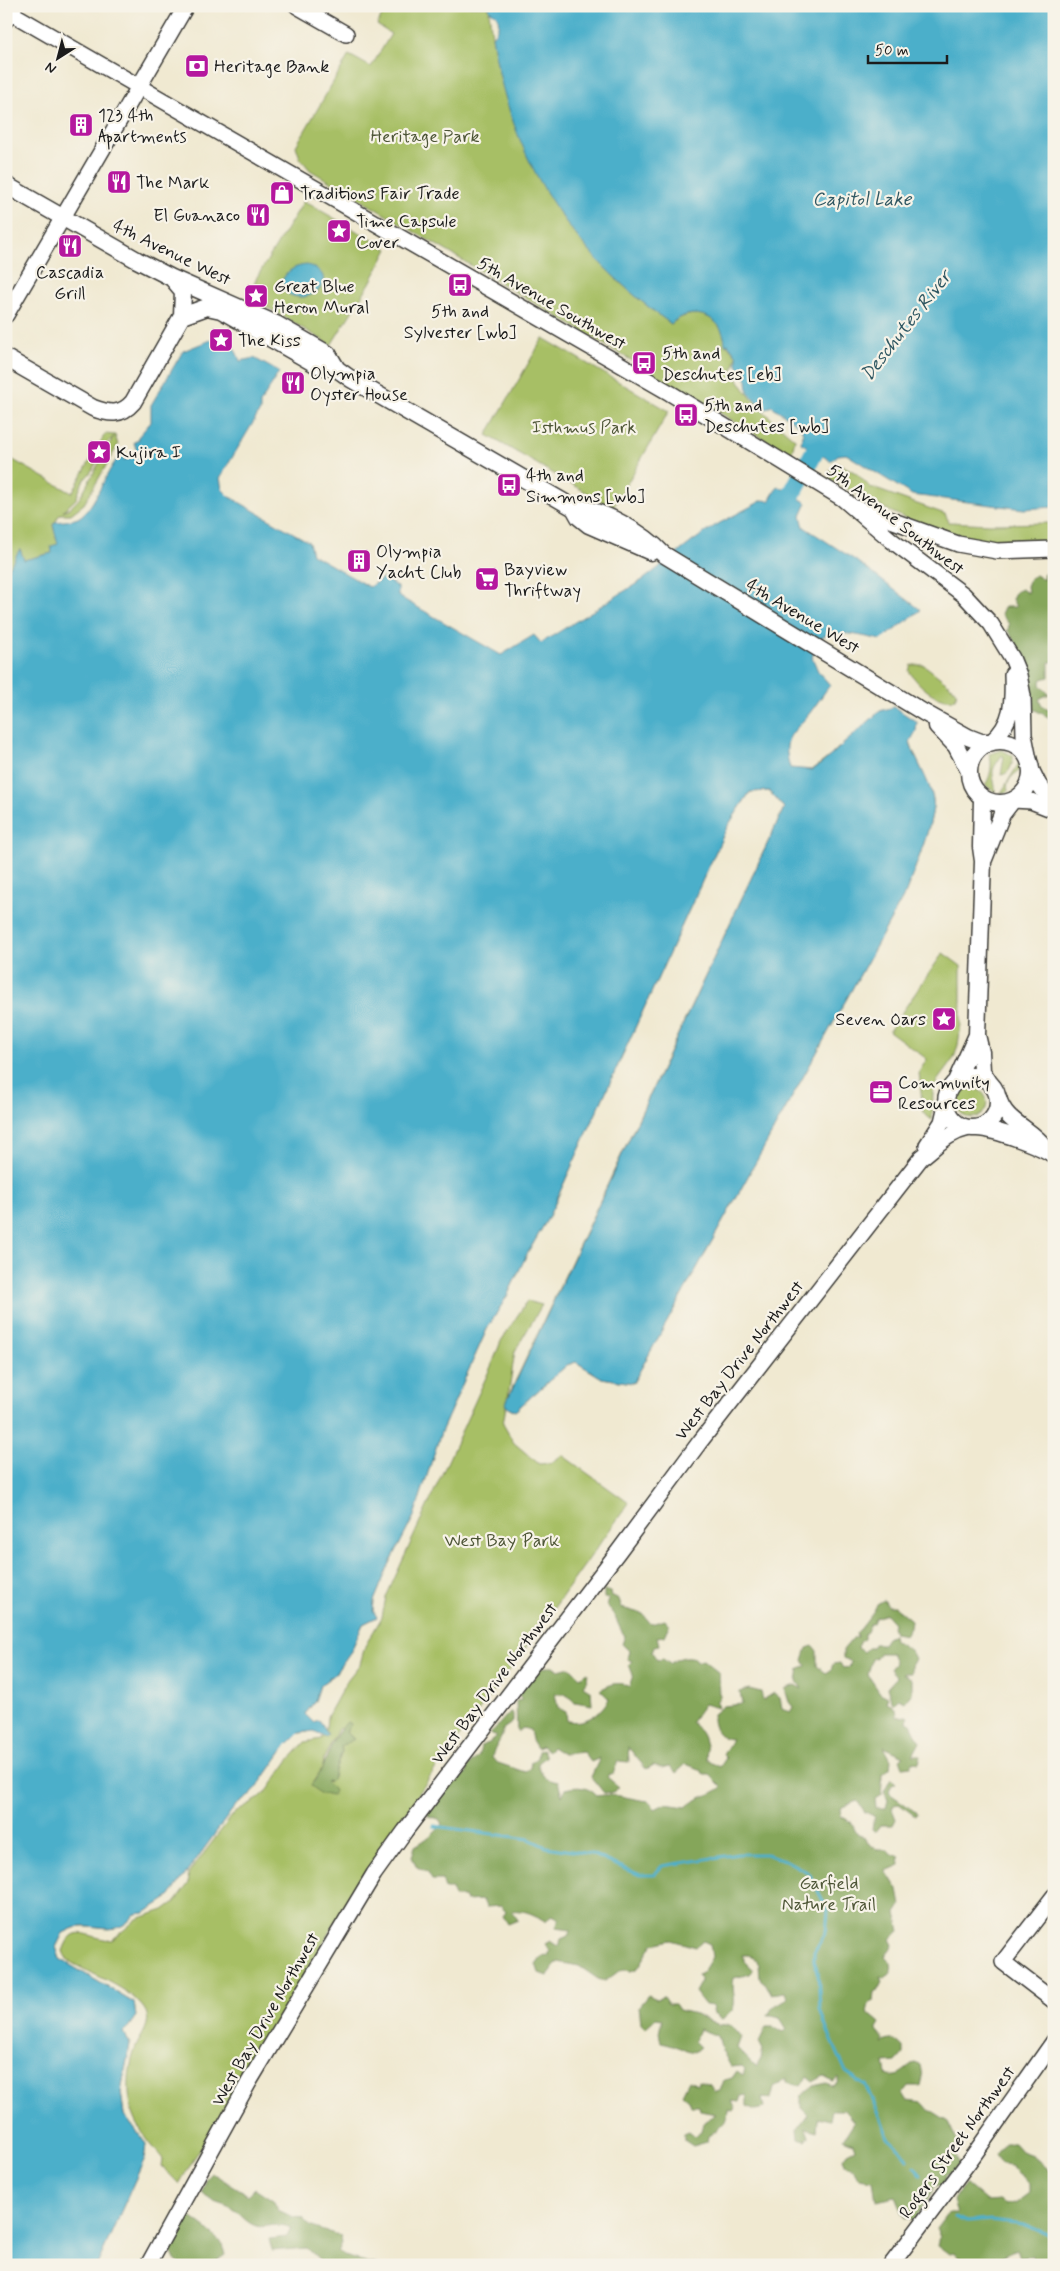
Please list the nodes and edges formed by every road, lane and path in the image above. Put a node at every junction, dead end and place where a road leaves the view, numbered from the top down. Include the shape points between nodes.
1 (186, 6) edge
2 (297, 6) edge
3 (9, 12) edge
4 (346, 34) dead end
5 (138, 87) junction
6 (6, 184) edge
7 (63, 217) junction
8 (172, 278) junction
9 (6, 315) edge
10 (182, 316) junction
11 (6, 358) edge
12 (337, 368) junction
13 (853, 507) junction
14 (1054, 549) edge
15 (1012, 658) junction
16 (923, 712) junction
17 (986, 741) junction
18 (1030, 764) junction
19 (968, 769) junction
20 (982, 798) junction
21 (1012, 801) junction
22 (1054, 804) edge
23 (1054, 810) edge
24 (983, 861) junction
25 (977, 1035) junction
26 (956, 1081) junction
27 (989, 1082) junction
28 (998, 1096) junction
29 (946, 1105) junction
30 (973, 1128) junction
31 (1051, 1153) edge
32 (921, 1158) junction
33 (1054, 1896) edge
34 (1054, 2000) edge
35 (1054, 2041) edge
36 (148, 2265) edge
37 (891, 2265) edge

1 - 5 street
2 - 4 street
3 - 5 street, 5th Avenue Southwest
5 - 7 street
5 - 13 street, 5th Avenue Southwest via 670,393 823,485
6 - 7 main road, 4th Avenue West
7 - 8 main road, 4th Avenue West
7 - 9 street
8 - 10 main road via 183,291
8 - 12 main road, 4th Avenue West via 276,324 328,354
10 - 11 main road via 133,402 128,409 116,413 93,408
10 - 12 main road via 207,307 221,310 317,366
12 - 16 main road, 4th Avenue West via 574,508 586,508 601,514
13 - 14 street via 958,544 997,551
13 - 15 street, 5th Avenue Southwest via 978,610
15 - 17 street via 1010,716 1001,734
15 - 18 street, 5th Avenue Southwest via 1022,686 1024,735
16 - 17 main road
16 - 19 main road via 961,753
17 - 18 main road via 1008,742 1017,746
17 - 19 main road via 975,752
18 - 21 main road via 1027,788
18 - 22 street via 1039,785
19 - 20 main road via 969,780
20 - 21 main road via 992,802
20 - 24 main road
21 - 23 street via 1032,801
21 - 24 main road via 1002,814
24 - 25 main road
25 - 26 main road
25 - 27 main road via 982,1071
26 - 27 main road via 973,1076
26 - 29 main road via 946,1096
27 - 28 main road
28 - 30 main road via 996,1113 985,1125
28 - 31 main road via 1006,1114 1040,1140
29 - 30 main road via 953,1121
29 - 32 street, West Bay Drive Northwest via 942,1122
30 - 31 main road via 994,1130
30 - 32 street, West Bay Drive Northwest via 950,1134
32 - 36 street, West Bay Drive Northwest via 404,1831 253,2075
33 - 34 street via 1004,1962
35 - 37 street, Rogers Street Northwest

